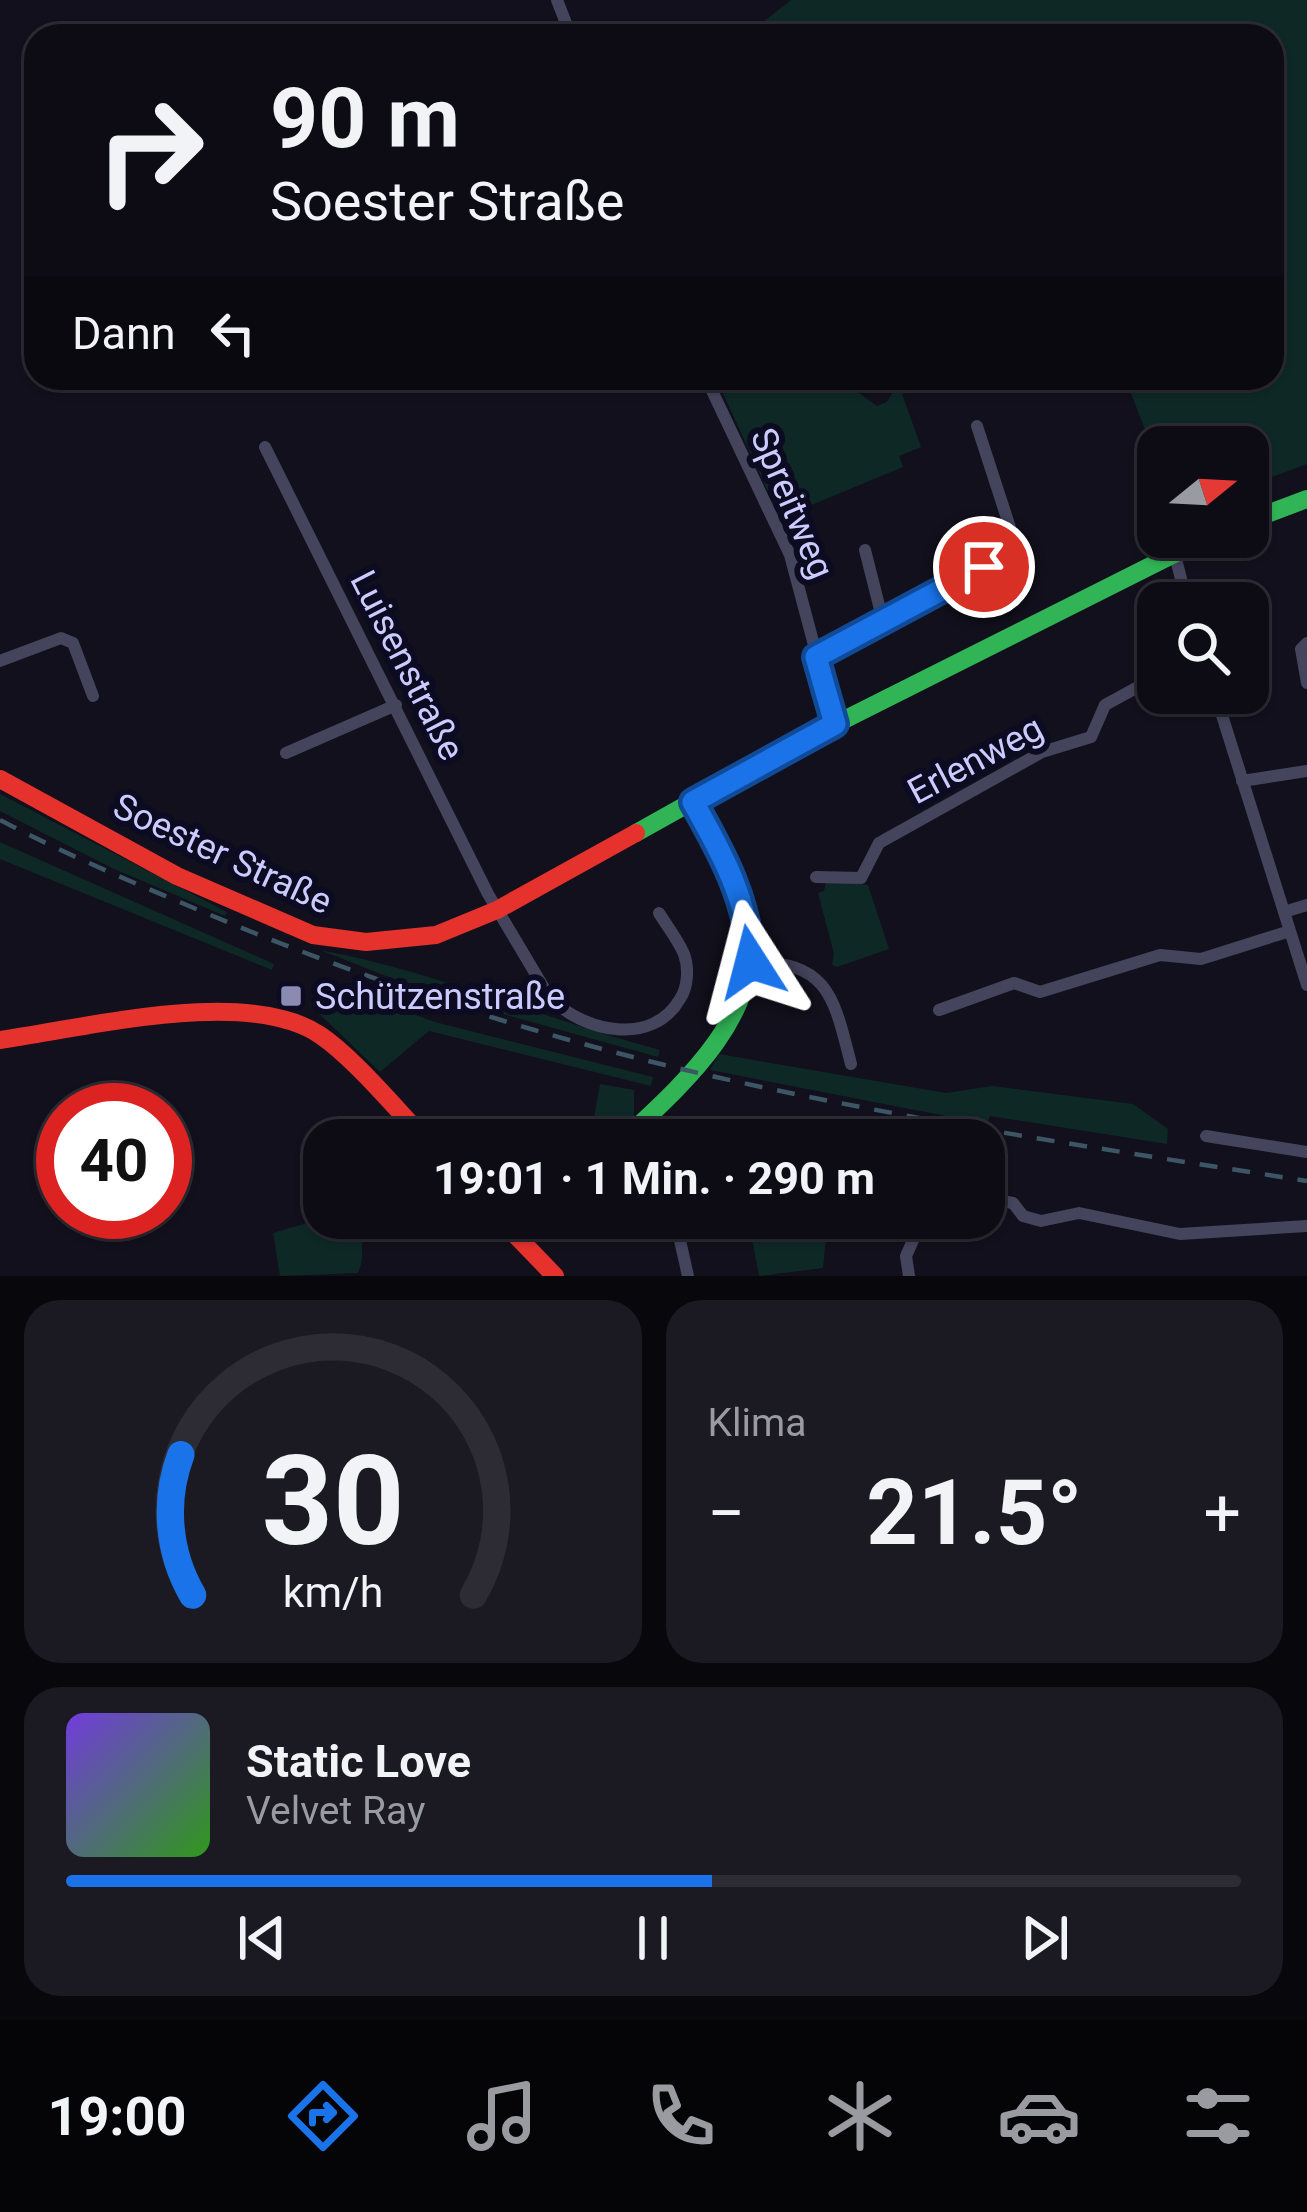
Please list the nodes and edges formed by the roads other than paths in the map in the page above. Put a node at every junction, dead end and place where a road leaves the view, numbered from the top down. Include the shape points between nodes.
1 (712, 390) edge
2 (977, 425) dead end
3 (265, 447) dead end
4 (1307, 499) edge
5 (1269, 513) edge
6 (865, 550) dead end
7 (1160, 558) edge
8 (883, 621) junction
9 (1307, 643) edge
10 (816, 657) junction
11 (0, 661) edge
12 (1307, 683) edge
13 (1137, 687) edge
14 (93, 696) dead end
15 (396, 705) junction
16 (1221, 714) edge
17 (835, 724) junction
18 (286, 753) dead end
19 (1307, 771) edge
20 (0, 779) edge
21 (1242, 781) junction
22 (693, 802) junction
23 (816, 877) dead end
24 (1307, 905) edge
25 (496, 910) junction
26 (1283, 912) junction
27 (659, 913) dead end
28 (1290, 931) junction
29 (751, 962) junction
30 (1307, 985) edge
31 (939, 1010) dead end
32 (0, 1040) edge
33 (851, 1064) dead end
34 (405, 1119) edge
35 (642, 1119) edge
36 (1206, 1136) dead end
37 (1307, 1152) edge
38 (1005, 1202) edge
39 (1307, 1226) edge
40 (524, 1239) edge
41 (680, 1239) edge
42 (914, 1239) edge
43 (555, 1276) edge
44 (688, 1276) edge
45 (909, 1276) edge

1 - 10 street, Spreitweg via 790,555
2 - 8 street via 1018,549
3 - 15 street, Luisenstraße
4 - 5 street
6 - 8 street
7 - 17 street, Soester Straße
8 - 10 street
9 - 12 street
10 - 17 street, Spreitweg
11 - 14 street via 61,638 74,643
13 - 23 street, Erlenweg via 1105,705 1091,736 1042,752 880,843 861,878
15 - 18 street
15 - 25 street, Luisenstraße
16 - 21 street
17 - 22 street, Soester Straße
19 - 21 street
20 - 25 street, Soester Straße via 177,876 313,935 400,941
21 - 26 street
22 - 25 street, Soester Straße
22 - 29 street via 736,887
24 - 26 street
25 - 27 street via 563,1011 628,1031 660,1023 687,986 685,956
26 - 28 street
28 - 30 street
28 - 31 street via 1201,958 1160,955 1044,992 1014,983
29 - 33 street via 783,962 824,985
29 - 35 street via 708,1050
32 - 34 street via 209,1010 270,1013 332,1044
36 - 37 street
38 - 39 street via 1041,1221 1079,1214 1180,1234
40 - 43 street
41 - 44 street
42 - 45 street

